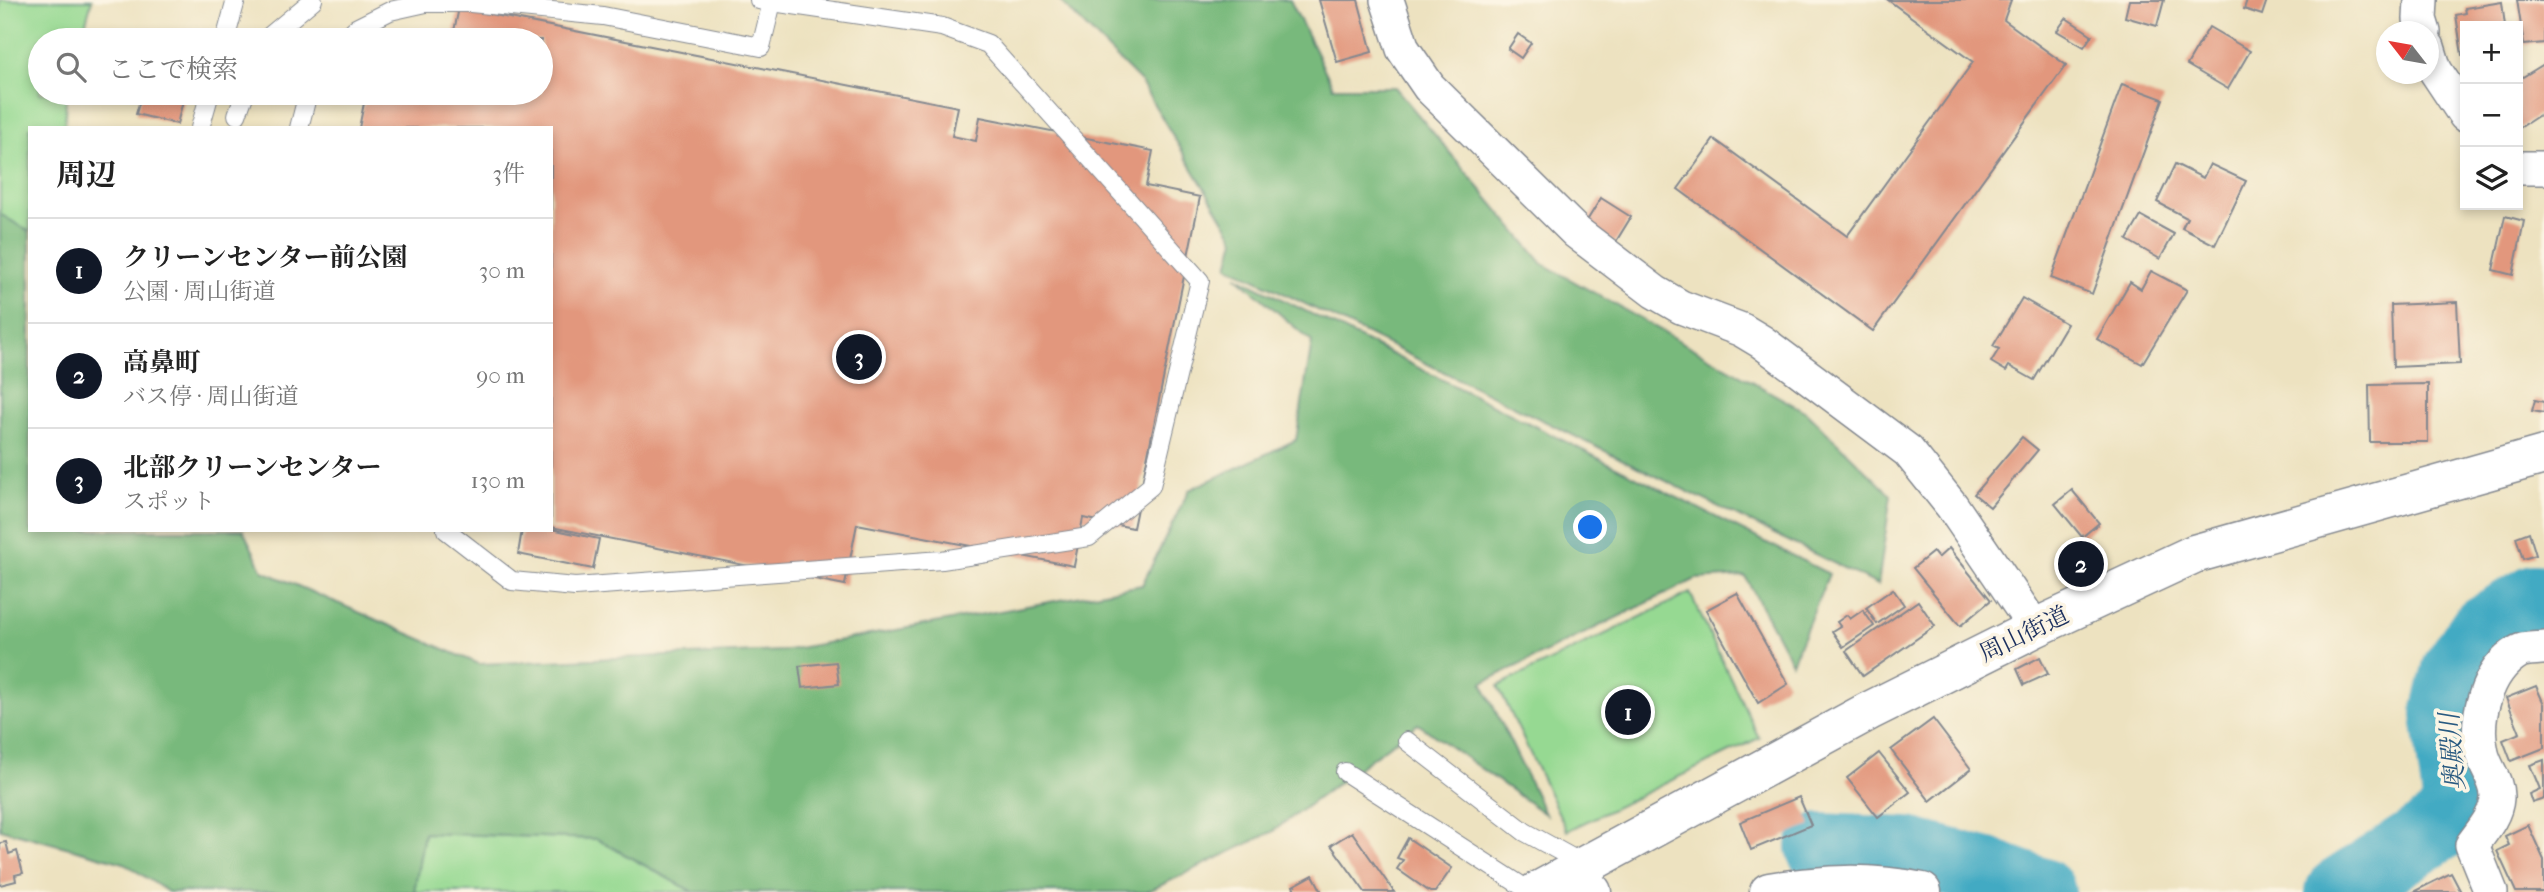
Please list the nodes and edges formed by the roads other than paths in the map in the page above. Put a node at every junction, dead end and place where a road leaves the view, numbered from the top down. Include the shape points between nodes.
1 (236, 0) edge
2 (313, 0) edge
3 (1387, 0) edge
4 (2421, 0) edge
5 (766, 1) edge
6 (2421, 21) edge
7 (228, 28) edge
8 (279, 28) edge
9 (356, 28) edge
10 (2439, 76) edge
11 (207, 105) edge
12 (241, 105) edge
13 (305, 105) edge
14 (2460, 108) edge
15 (237, 115) dead end
16 (201, 126) edge
17 (300, 126) edge
18 (2523, 168) edge
19 (2544, 168) edge
20 (2544, 455) edge
21 (449, 532) edge
22 (2035, 628) junction
23 (2544, 648) edge
24 (1408, 741) dead end
25 (1345, 772) dead end
26 (1560, 884) edge
27 (1769, 892) edge
28 (1922, 892) edge
29 (2491, 892) edge

1 - 7 lane
2 - 8 lane
3 - 22 street via 1403,49 1429,87 1576,232 1654,292 1762,342 1908,451 1952,506
4 - 6 street
5 - 9 lane via 761,47 603,16 471,3 426,3 390,11
5 - 21 lane via 942,27 988,44 1200,281 1151,486 1089,537 942,560 575,587 512,581
10 - 14 street
11 - 16 lane
12 - 15 lane
13 - 17 lane
18 - 19 street
20 - 22 main road, 周山街道 via 2194,554
22 - 26 main road, 周山街道 via 1869,711
23 - 29 street via 2519,651 2496,674 2482,704 2482,754 2497,798 2489,822 2472,845
24 - 26 lane via 1525,832
25 - 26 lane
27 - 28 main road via 1826,883 1878,883

